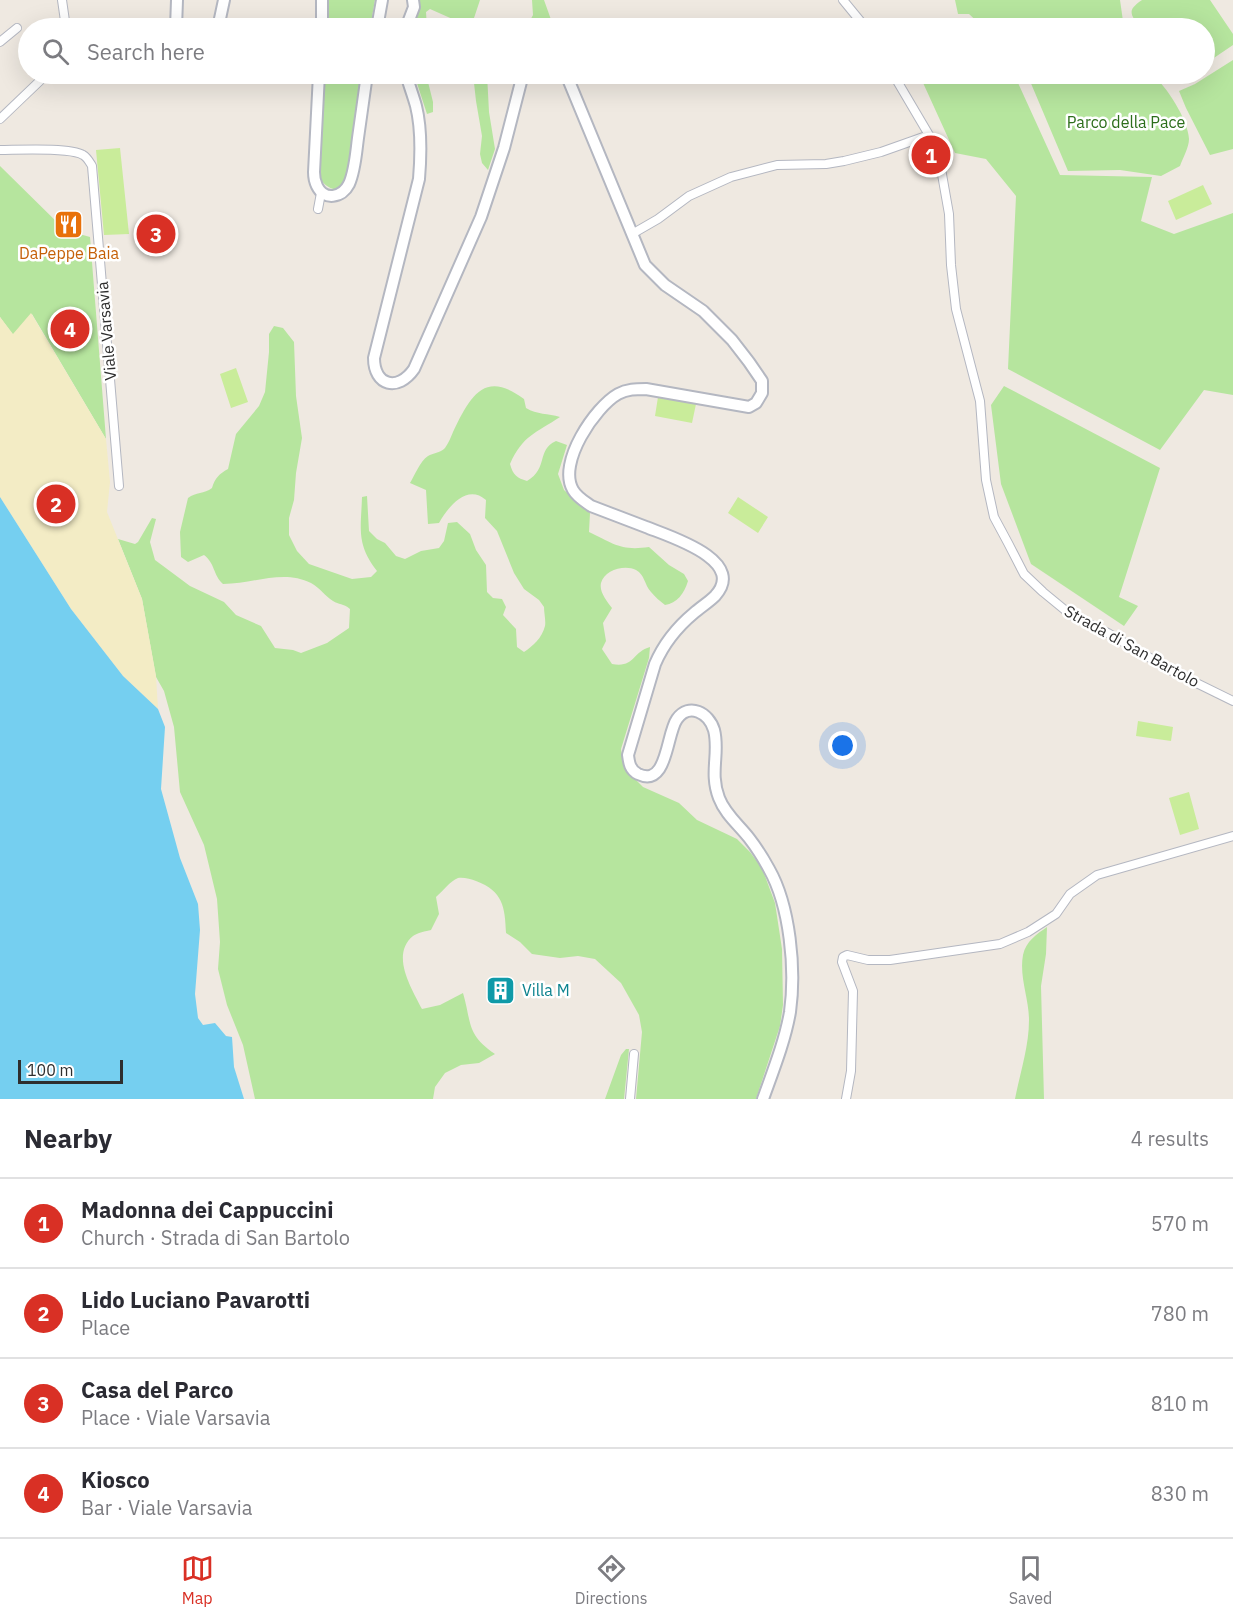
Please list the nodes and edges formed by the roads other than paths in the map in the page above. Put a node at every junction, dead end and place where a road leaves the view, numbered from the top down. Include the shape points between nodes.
1 (62, 0) edge
2 (177, 0) edge
3 (224, 0) edge
4 (322, 0) edge
5 (382, 0) edge
6 (413, 0) edge
7 (843, 0) edge
8 (65, 18) edge
9 (176, 18) edge
10 (220, 18) edge
11 (322, 18) edge
12 (379, 18) edge
13 (410, 18) edge
14 (858, 18) edge
15 (16, 28) dead end
16 (0, 42) edge
17 (36, 84) edge
18 (318, 84) edge
19 (366, 84) edge
20 (409, 84) edge
21 (520, 84) edge
22 (570, 84) edge
23 (899, 84) edge
24 (1, 114) edge
25 (929, 135) junction
26 (0, 150) edge
27 (321, 193) junction
28 (318, 209) dead end
29 (632, 234) junction
30 (119, 486) dead end
31 (1233, 701) edge
32 (1233, 836) edge
33 (634, 1054) dead end
34 (630, 1099) edge
35 (763, 1099) edge
36 (846, 1099) edge

1 - 8 street
2 - 9 street
3 - 10 street
4 - 11 street
5 - 12 street
6 - 13 street
7 - 14 street
15 - 16 street
17 - 24 street
18 - 27 street via 314,172
19 - 27 street via 350,183 337,196
20 - 21 street via 420,130 421,157 419,179 374,358 379,378 388,384 397,384 414,369 481,217
22 - 29 street
23 - 25 street, Strada di San Bartolo
25 - 29 street via 844,161 777,165 731,177 690,196
25 - 31 street, Strada di San Bartolo via 940,163 949,214 956,309 980,401 986,480 994,517 1013,554 1024,574 1071,615
26 - 30 street, Viale Varsavia via 81,153 92,166
27 - 28 street
29 - 35 street via 645,265 665,285 703,311 732,340 762,381 762,393 749,407 646,389 618,394 591,420 572,456 570,471 572,488 580,499 685,542 708,555 722,574 722,586 716,595 674,631 662,649 628,755 629,765 636,773 653,775 665,758 678,717 692,710 703,712 714,732 713,775 719,799 760,854 781,897 791,958 790,1010
32 - 36 street via 1097,875 1071,894 1056,914 1000,944 890,960 843,957 853,991 851,1071
33 - 34 street

